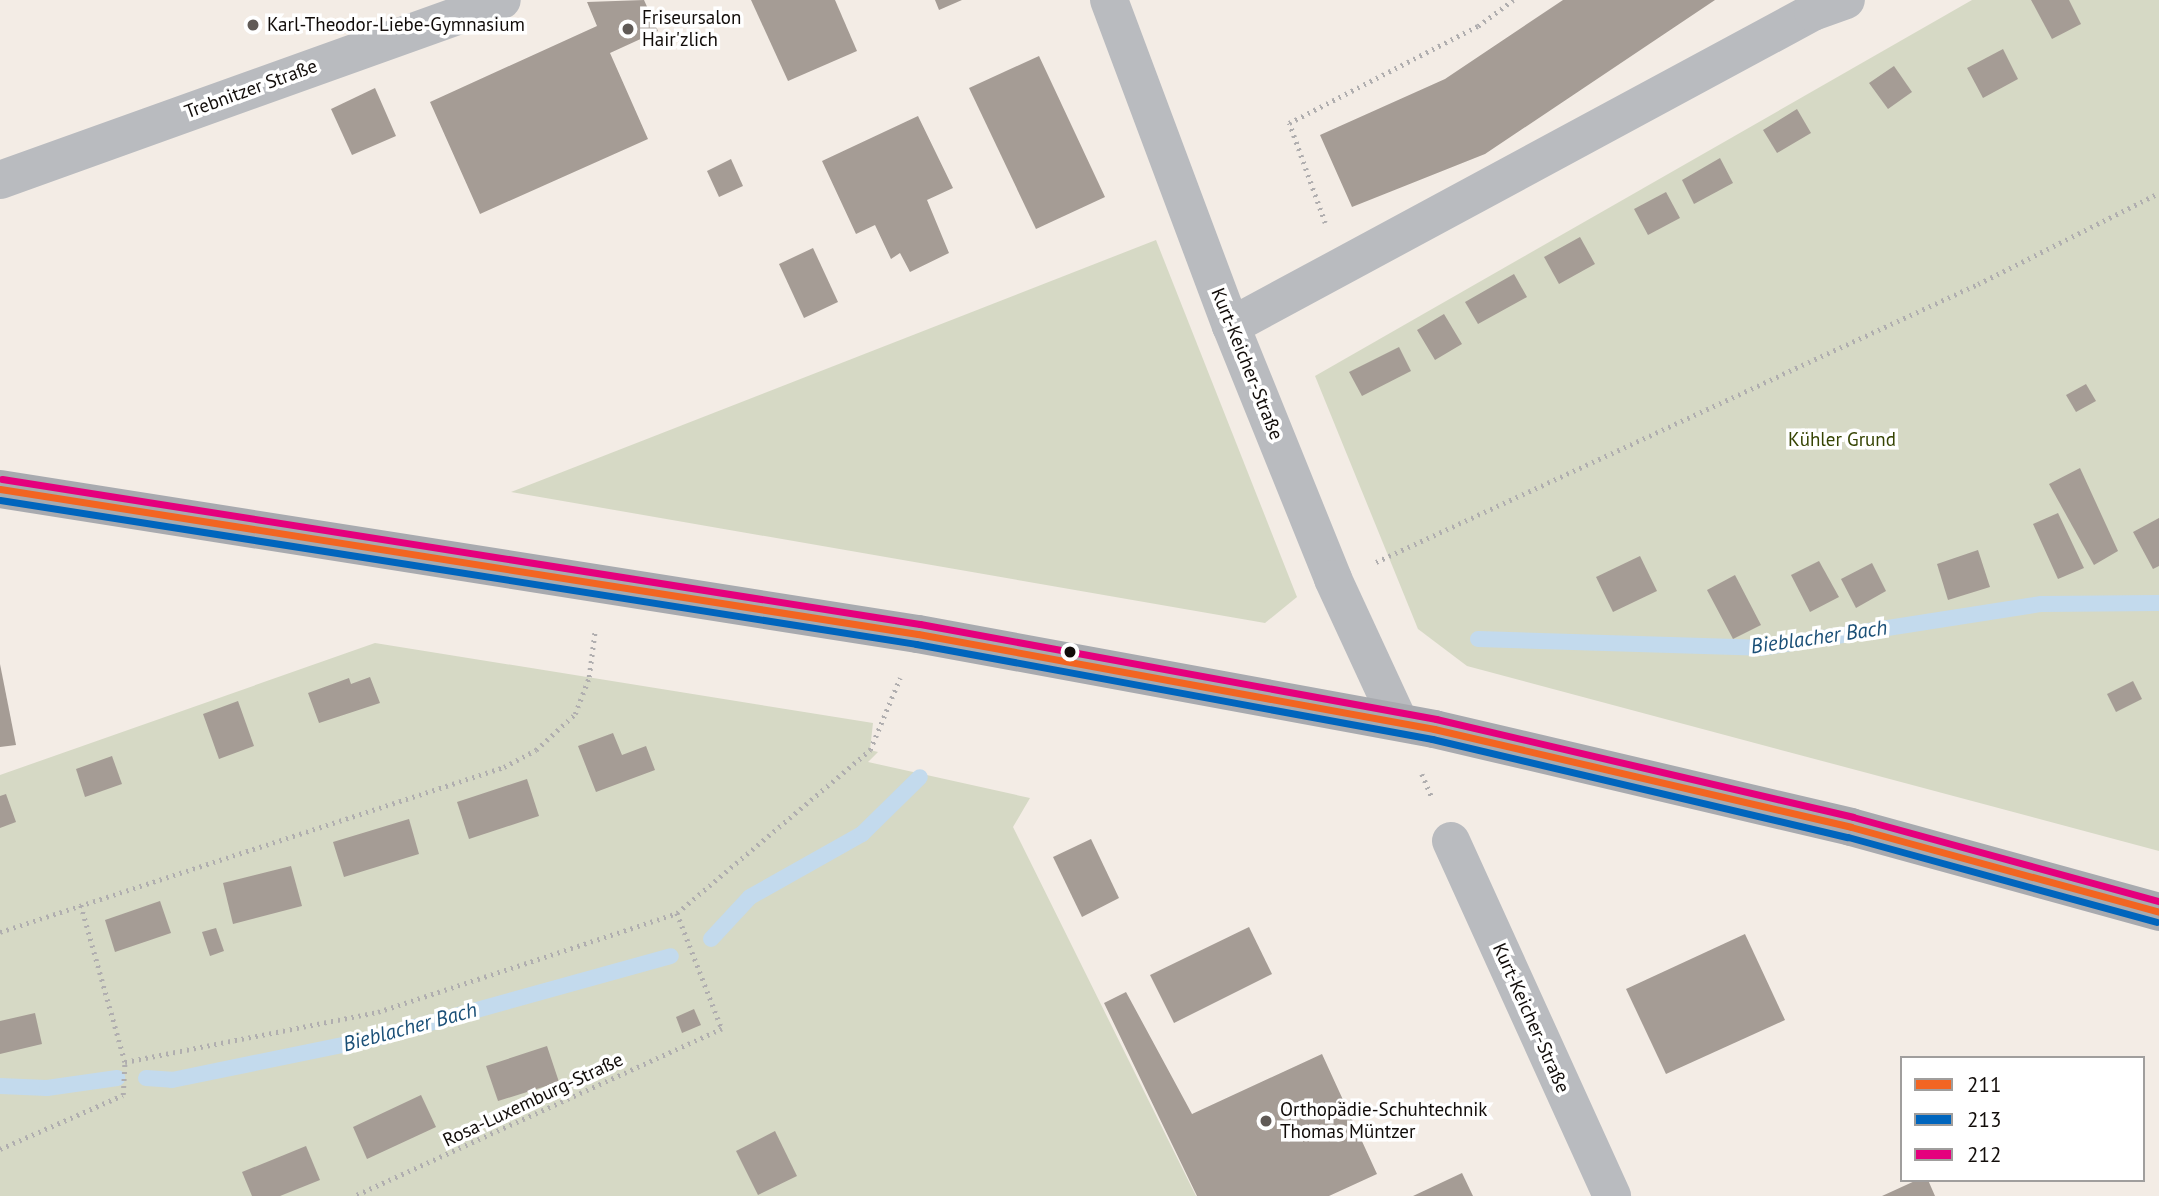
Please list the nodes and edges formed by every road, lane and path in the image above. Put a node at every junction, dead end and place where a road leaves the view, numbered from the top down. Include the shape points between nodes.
1 (502, 0) edge
2 (1109, 0) edge
3 (1513, 0) edge
4 (1826, 4) edge
5 (0, 180) edge
6 (2159, 193) edge
7 (1341, 268) junction
8 (1231, 326) junction
9 (0, 489) edge
10 (1333, 579) junction
11 (601, 585) junction
12 (918, 634) junction
13 (1399, 722) junction
14 (1451, 841) joint
15 (81, 905) junction
16 (2159, 912) edge
17 (677, 913) junction
18 (0, 932) edge
19 (125, 1062) junction
20 (0, 1149) edge
21 (355, 1196) edge
22 (1612, 1196) edge

1 - 5 street, Trebnitzer Straße
2 - 8 street, Kurt-Keicher-Straße
3 - 7 path via 1478,26 1289,123
4 - 7 street
6 - 10 path via 1979,284
7 - 8 street
8 - 10 street, Kurt-Keicher-Straße
9 - 11 main road
10 - 13 street, Kurt-Keicher-Straße
11 - 12 main road
11 - 15 path via 589,677 575,714 536,750 504,766
12 - 13 main road
12 - 17 path via 870,750
13 - 14 path
13 - 16 main road via 1851,827
14 - 22 street, Kurt-Keicher-Straße
15 - 18 path
15 - 19 path
17 - 19 path via 378,1012
17 - 21 path, Rosa-Luxemburg-Straße via 722,1029
19 - 20 path via 123,1095

